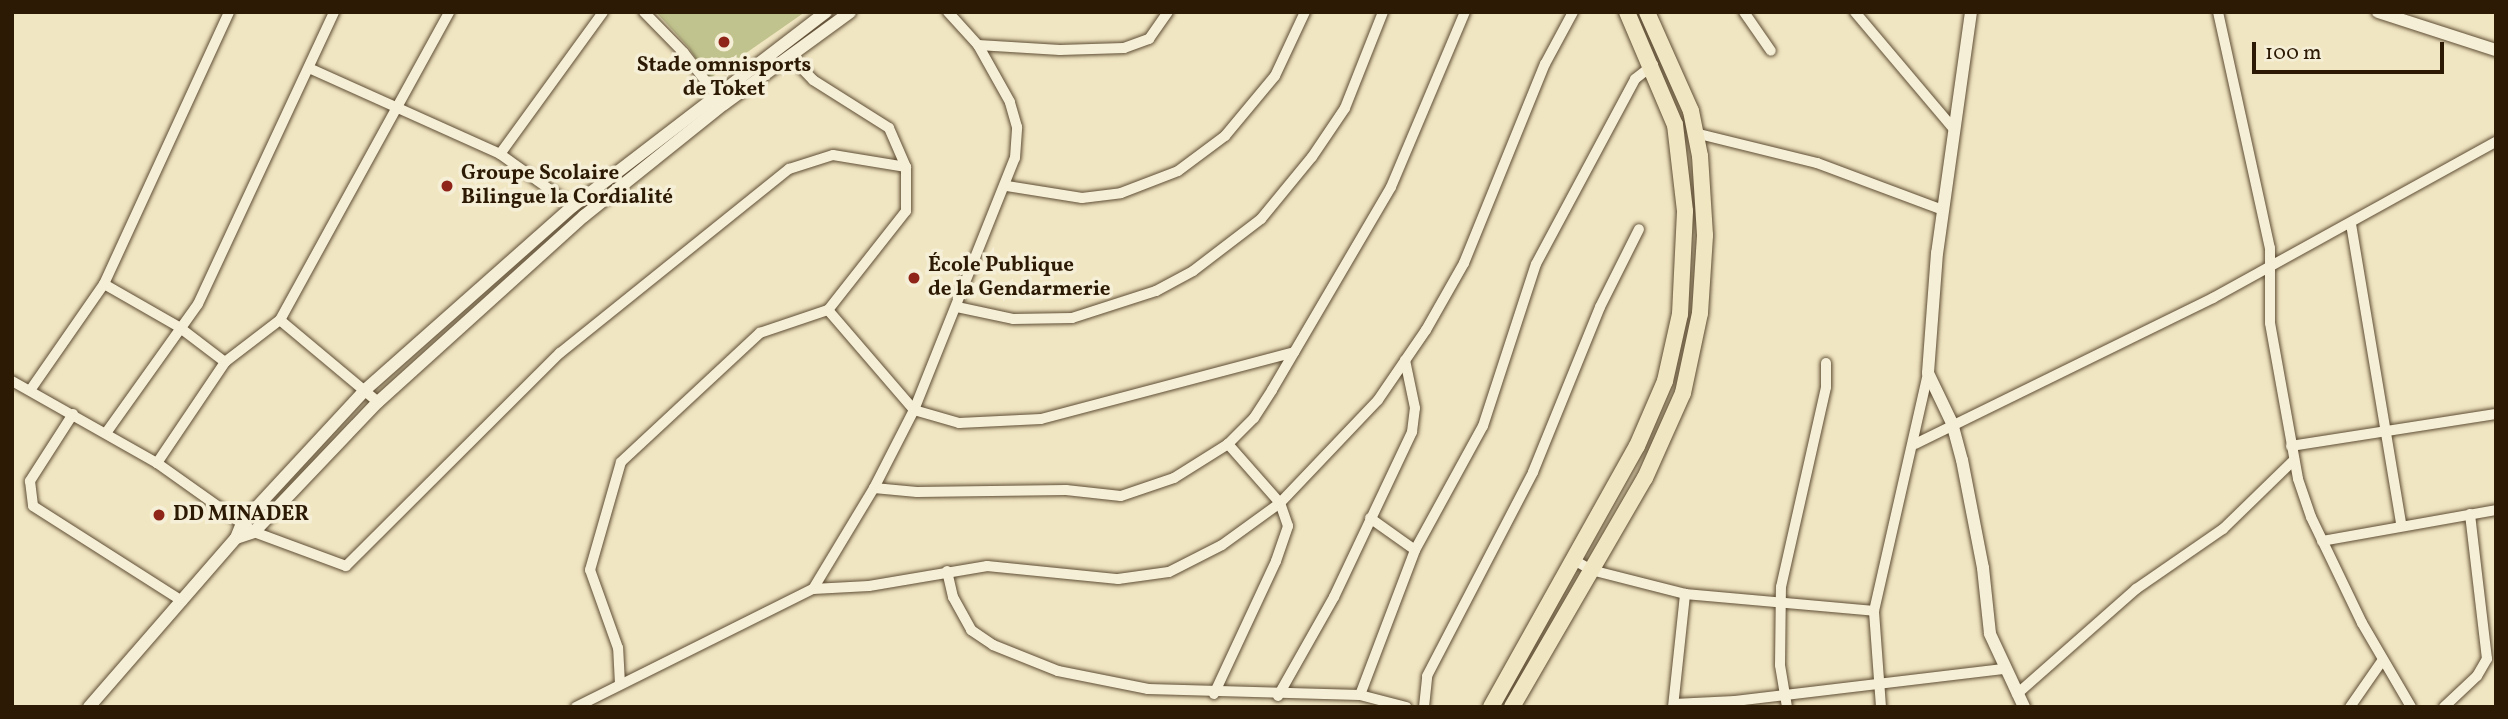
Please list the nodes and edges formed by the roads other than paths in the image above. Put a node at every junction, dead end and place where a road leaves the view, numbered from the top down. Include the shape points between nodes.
1 (229, 12) edge
2 (334, 12) edge
3 (449, 12) edge
4 (603, 12) edge
5 (644, 12) edge
6 (826, 12) edge
7 (850, 12) edge
8 (948, 12) edge
9 (1168, 12) edge
10 (1305, 12) edge
11 (1383, 12) edge
12 (1465, 12) edge
13 (1573, 12) edge
14 (1627, 12) edge
15 (1647, 12) edge
16 (1744, 12) edge
17 (1855, 12) edge
18 (1971, 12) edge
19 (2218, 12) edge
20 (2383, 13) edge
21 (978, 45) junction
22 (2496, 50) edge
23 (1771, 51) dead end
24 (790, 56) junction
25 (1653, 65) junction
26 (309, 68) junction
27 (720, 99) junction
28 (396, 106) junction
29 (1954, 129) junction
30 (1695, 133) junction
31 (2496, 142) edge
32 (500, 154) junction
33 (906, 167) junction
34 (1007, 186) junction
35 (573, 206) junction
36 (1943, 210) junction
37 (2351, 223) junction
38 (1639, 229) dead end
39 (2272, 267) junction
40 (499, 268) junction
41 (511, 282) junction
42 (104, 284) junction
43 (957, 307) junction
44 (828, 310) junction
45 (280, 320) junction
46 (179, 327) junction
47 (1294, 352) junction
48 (1405, 360) junction
49 (225, 362) junction
50 (1826, 363) dead end
51 (1928, 373) junction
52 (12, 381) edge
53 (31, 389) junction
54 (365, 390) junction
55 (378, 402) junction
56 (914, 410) junction
57 (73, 414) junction
58 (2496, 414) edge
59 (1952, 423) junction
60 (106, 432) junction
61 (2386, 433) junction
62 (1228, 444) junction
63 (1915, 444) junction
64 (2291, 446) junction
65 (2294, 460) junction
66 (157, 463) junction
67 (873, 488) junction
68 (1280, 503) junction
69 (2496, 510) edge
70 (2470, 514) junction
71 (1370, 519) junction
72 (242, 523) junction
73 (2400, 524) junction
74 (254, 533) junction
75 (236, 538) junction
76 (2322, 541) junction
77 (1415, 550) junction
78 (1574, 560) junction
79 (1591, 570) junction
80 (947, 571) junction
81 (813, 589) junction
82 (1685, 594) junction
83 (1781, 600) junction
84 (182, 601) junction
85 (1874, 611) junction
86 (2382, 661) junction
87 (2003, 669) junction
88 (620, 684) junction
89 (1878, 685) junction
90 (1214, 694) junction
91 (2017, 694) junction
92 (1360, 695) junction
93 (1278, 696) junction
94 (1785, 701) edge
95 (1736, 704) edge
96 (1673, 705) edge
97 (89, 707) edge
98 (576, 707) edge
99 (1406, 707) edge
100 (1424, 707) edge
101 (1491, 707) edge
102 (1512, 707) edge
103 (1881, 707) edge
104 (2024, 707) edge
105 (2350, 707) edge
106 (2411, 707) edge
107 (2444, 707) edge

1 - 42 street
2 - 26 street
3 - 28 street
4 - 32 street
5 - 27 street
6 - 27 street
7 - 24 street
8 - 21 street
9 - 21 street via 1149,39 1124,48
10 - 34 street via 1275,76 1225,136 1178,171 1121,193 1082,198
11 - 43 street via 1345,107 1312,158 1261,219 1193,271 1156,291 1073,318 1013,319
12 - 47 street via 1391,187
13 - 48 street via 1545,64 1464,263
14 - 25 main road
15 - 30 main road via 1691,111
16 - 23 street
17 - 29 street
18 - 29 street
19 - 39 street
20 - 22 street
21 - 34 street via 1010,102 1017,127
24 - 27 street
24 - 33 street via 813,80 889,128
25 - 77 street via 1635,79 1536,264 1483,426
25 - 78 main road via 1675,125 1681,172 1686,259 1680,314 1665,381 1651,414
26 - 28 street
26 - 46 street via 198,304
27 - 35 street
27 - 41 street
28 - 32 street
28 - 45 street
29 - 36 street
30 - 36 street via 1817,163
30 - 79 main road via 1705,235 1700,313 1683,393 1645,478
31 - 37 street
32 - 35 street
33 - 44 street via 906,211
33 - 74 street via 833,155 789,169 560,353 346,566
34 - 43 street
35 - 40 street
36 - 51 street
37 - 39 street
37 - 61 street
38 - 100 street via 1600,307 1533,472 1427,676
39 - 59 street
39 - 64 street via 2270,323
40 - 41 street
40 - 54 street
41 - 55 street
42 - 46 street
42 - 53 street
43 - 56 street
44 - 56 street
44 - 88 street via 760,333 621,462 590,570 618,648
45 - 49 street
45 - 54 street
46 - 49 street
46 - 60 street
47 - 56 street via 1041,419 959,423
47 - 62 street via 1254,418
48 - 68 street via 1378,400
48 - 71 street via 1415,421
49 - 66 street
50 - 83 street via 1826,387
51 - 59 street
51 - 63 street
52 - 53 street
53 - 57 street
54 - 55 street
54 - 72 street
55 - 74 street
56 - 67 street
57 - 60 street
57 - 84 street via 30,481 33,506
58 - 61 street
59 - 63 street
59 - 87 street via 1983,568 1990,635
60 - 66 street
61 - 64 street
61 - 73 street
62 - 67 street via 1174,478 1121,496 1066,490
62 - 68 street
63 - 85 street
64 - 65 street
65 - 76 street
65 - 91 street via 2223,529 2136,589
66 - 72 street
67 - 81 street
68 - 80 street via 1222,545 1169,572 1118,579 987,566
68 - 90 street via 1288,526 1284,542
69 - 70 street
70 - 73 street
70 - 107 street via 2487,659 2477,676
71 - 77 street
71 - 93 street via 1334,597
72 - 74 street
72 - 75 street
73 - 76 street
74 - 75 street
75 - 84 street
76 - 86 street
77 - 92 street
78 - 79 street
78 - 101 main road
79 - 82 street
79 - 102 main road
80 - 81 street via 869,586
80 - 90 street via 964,619 971,630 993,645 1085,678
81 - 88 street
82 - 83 street
82 - 96 street
83 - 85 street
83 - 94 street via 1780,665
84 - 97 street
85 - 89 street
86 - 105 street
86 - 106 street
87 - 89 street
87 - 91 street
88 - 98 street
89 - 94 street
89 - 103 street
90 - 93 street
91 - 104 street
92 - 93 street
92 - 99 street
94 - 95 street
95 - 96 street

